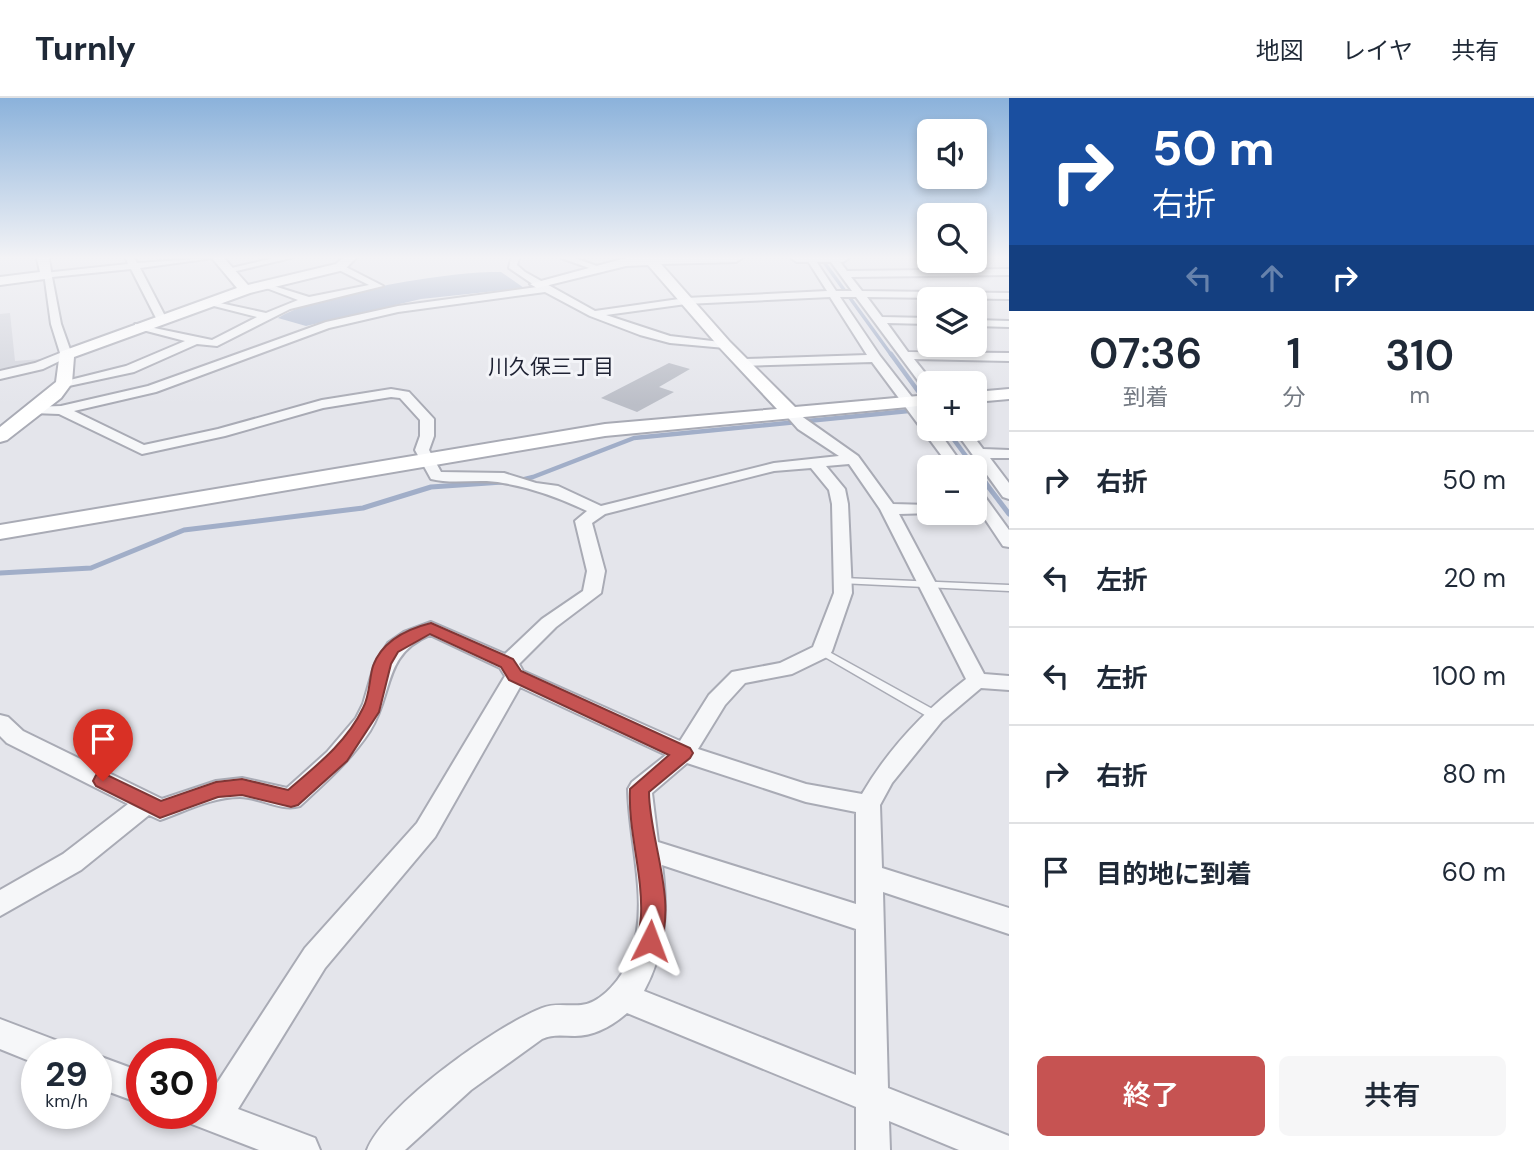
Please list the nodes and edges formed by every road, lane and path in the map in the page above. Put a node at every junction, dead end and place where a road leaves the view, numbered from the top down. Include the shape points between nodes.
1 (53, 307) edge
2 (156, 307) edge
3 (193, 307) edge
4 (230, 307) edge
5 (292, 307) edge
6 (410, 307) edge
7 (581, 307) edge
8 (639, 307) edge
9 (692, 307) edge
10 (843, 307) edge
11 (868, 307) edge
12 (594, 314) junction
13 (161, 317) junction
14 (268, 317) junction
15 (878, 320) junction
16 (917, 321) edge
17 (987, 323) edge
18 (1009, 324) edge
19 (139, 326) junction
20 (196, 340) junction
21 (725, 345) junction
22 (66, 355) junction
23 (904, 355) junction
24 (1009, 357) edge
25 (875, 358) junction
26 (746, 363) junction
27 (917, 372) edge
28 (0, 375) edge
29 (64, 383) junction
30 (1009, 394) edge
31 (987, 396) edge
32 (917, 398) edge
33 (917, 401) edge
34 (61, 410) junction
35 (37, 411) junction
36 (796, 419) junction
37 (0, 436) edge
38 (970, 441) edge
39 (979, 453) junction
40 (1009, 454) edge
41 (426, 459) junction
42 (853, 459) junction
43 (814, 462) junction
44 (1009, 494) edge
45 (888, 509) junction
46 (917, 510) edge
47 (599, 511) junction
48 (987, 518) edge
49 (0, 532) edge
50 (1009, 542) edge
51 (843, 581) junction
52 (925, 584) junction
53 (1009, 588) edge
54 (822, 651) junction
55 (511, 669) junction
56 (977, 681) junction
57 (1009, 683) edge
58 (934, 715) junction
59 (0, 723) edge
60 (684, 753) junction
61 (147, 803) junction
62 (868, 805) junction
63 (648, 850) junction
64 (870, 876) junction
65 (0, 904) edge
66 (871, 920) junction
67 (1009, 921) edge
68 (620, 996) junction
69 (0, 1034) edge
70 (21, 1042) edge
71 (872, 1099) junction
72 (217, 1101) edge
73 (217, 1118) edge
74 (291, 1148) edge
75 (384, 1150) edge
76 (873, 1150) edge
77 (1001, 1150) edge

1 - 22 street
2 - 13 street
3 - 13 street
4 - 14 street
5 - 14 street
6 - 34 street via 326,325 152,389
7 - 12 street
8 - 12 street
9 - 21 street
10 - 25 street
11 - 15 street
12 - 21 street via 643,334
13 - 19 street
14 - 20 street via 213,344
15 - 16 street
15 - 23 street
17 - 18 street
19 - 20 street
19 - 22 street
20 - 29 street via 130,369
21 - 26 street
22 - 28 street
22 - 29 street
23 - 24 street
23 - 27 street
25 - 26 street
25 - 32 street
26 - 36 street
29 - 35 street
30 - 31 street
33 - 36 street
34 - 35 street
34 - 41 street via 142,450 322,404 391,393 404,395 427,419 422,450
35 - 37 street
36 - 41 street via 605,430
36 - 42 street
38 - 39 street
39 - 40 street
39 - 44 street
41 - 47 street via 436,475 504,478 565,493
41 - 49 street
42 - 43 street
42 - 45 street
43 - 47 street via 774,467
43 - 51 street via 837,489
45 - 46 street
45 - 52 street
47 - 55 street via 583,521 596,571 592,593 549,623
48 - 50 street
51 - 52 lane
51 - 54 street
52 - 53 lane
52 - 56 street
54 - 58 lane
54 - 60 street via 785,669 739,677 717,700
55 - 60 street
55 - 61 street via 431,628 414,634 392,648 382,664 373,708 341,756 291,799 242,787 216,790 160,810
55 - 72 street via 480,741 426,830 315,958
56 - 57 street
56 - 58 street
58 - 62 street via 884,776
59 - 61 street via 15,737
60 - 62 street via 806,793
60 - 63 street via 639,789 639,814
61 - 65 street via 72,862
62 - 64 street
63 - 66 street
63 - 68 street via 653,915 650,941 640,973
64 - 66 street
64 - 67 street
66 - 71 street
68 - 71 street
68 - 75 street via 586,1020 548,1021 520,1035 401,1126
69 - 70 street
71 - 76 street
71 - 77 street
73 - 74 street

